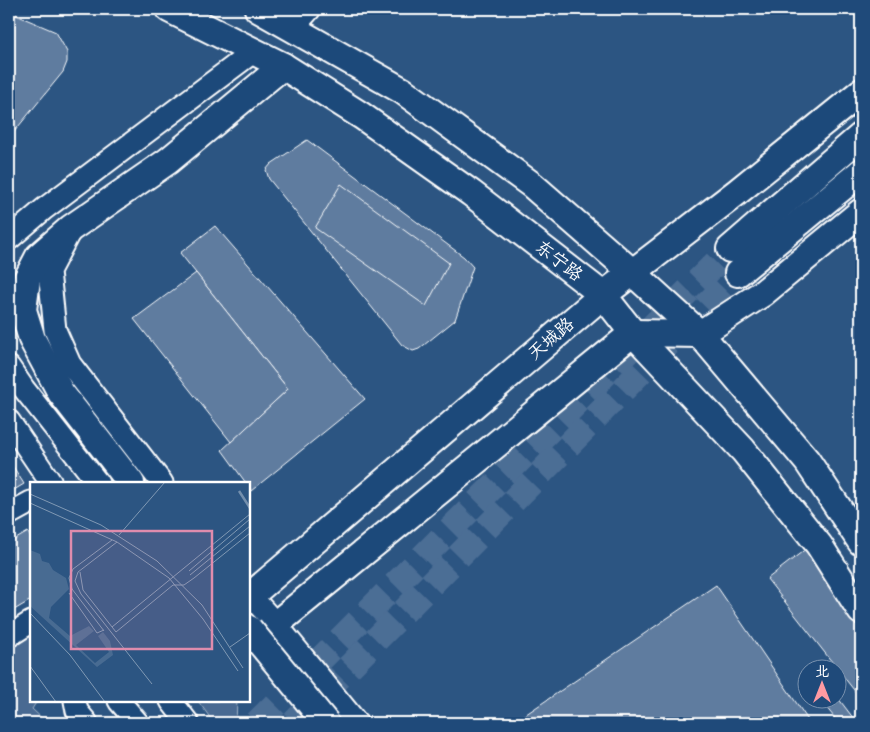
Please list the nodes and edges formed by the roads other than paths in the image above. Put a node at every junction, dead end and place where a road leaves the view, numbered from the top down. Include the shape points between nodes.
1 (169, 9) edge
2 (258, 9) edge
3 (310, 9) edge
4 (293, 28) junction
5 (253, 52) junction
6 (283, 66) junction
7 (861, 92) edge
8 (861, 136) edge
9 (861, 172) edge
10 (861, 212) edge
11 (71, 228) junction
12 (9, 239) edge
13 (633, 272) junction
14 (603, 295) junction
15 (633, 334) junction
16 (700, 334) junction
17 (9, 367) edge
18 (9, 421) edge
19 (50, 482) edge
20 (97, 482) edge
21 (130, 482) edge
22 (161, 482) edge
23 (30, 503) edge
24 (9, 514) edge
25 (861, 542) edge
26 (250, 595) edge
27 (250, 597) edge
28 (861, 611) edge
29 (30, 623) edge
30 (276, 624) junction
31 (250, 630) edge
32 (9, 636) edge
33 (75, 702) edge
34 (120, 702) edge
35 (172, 702) edge
36 (87, 723) edge
37 (138, 723) edge
38 (188, 723) edge
39 (326, 723) edge
40 (358, 723) edge

1 - 5 main road, 东宁路
2 - 4 main road
3 - 4 street
4 - 13 main road via 403,90 532,185
5 - 6 main road, 东宁路
5 - 12 street via 44,209
6 - 11 main road via 168,160
6 - 14 main road, 东宁路 via 471,192
7 - 13 main road, 天城路
8 - 9 main road via 734,261
10 - 16 main road via 763,293
11 - 21 main road via 40,256 27,279 23,310 32,339 62,393
11 - 22 street via 49,271 55,330 70,364
13 - 14 main road, 天城路
13 - 16 main road
14 - 15 main road, 东宁路
14 - 26 main road, 天城路
15 - 16 main road
15 - 28 main road, 东宁路 via 744,450 819,545
15 - 30 main road
16 - 25 main road via 807,461
17 - 20 street
18 - 19 street
23 - 24 street
27 - 30 street
29 - 32 street
30 - 40 street
31 - 39 main road, bridge
33 - 36 street via 77,711
34 - 37 street
35 - 38 street

